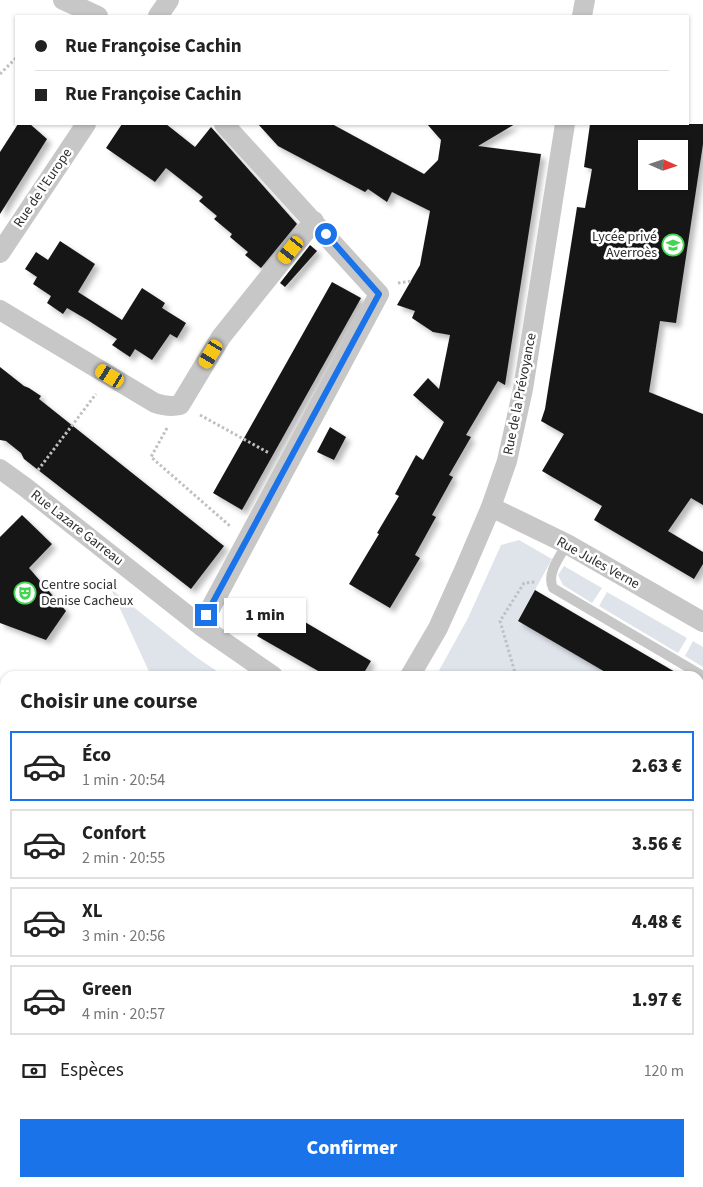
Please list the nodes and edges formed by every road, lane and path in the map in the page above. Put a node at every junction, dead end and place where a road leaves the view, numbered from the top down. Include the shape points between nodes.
1 (63, 0) edge
2 (169, 0) edge
3 (585, 0) edge
4 (96, 15) edge
5 (159, 15) edge
6 (582, 15) edge
7 (15, 59) edge
8 (0, 74) edge
9 (85, 125) edge
10 (225, 125) edge
11 (565, 125) edge
12 (314, 222) junction
13 (0, 253) edge
14 (0, 310) edge
15 (110, 376) junction
16 (180, 405) junction
17 (287, 463) junction
18 (0, 470) edge
19 (25, 487) junction
20 (491, 507) junction
21 (246, 540) junction
22 (567, 544) junction
23 (551, 582) junction
24 (703, 622) edge
25 (200, 626) junction
26 (266, 671) edge
27 (413, 671) edge
28 (515, 671) edge
29 (694, 671) edge

1 - 4 street
2 - 5 street
3 - 6 street
7 - 8 path
9 - 13 street, Rue de l'Europe
10 - 12 street
11 - 20 street, Rue de la Prévoyance via 519,413
12 - 16 street via 221,338
12 - 17 street via 379,294
14 - 15 street
15 - 16 street via 155,403 173,407
15 - 19 path
16 - 17 path
16 - 21 path via 151,457
17 - 21 street
18 - 19 street, Rue Lazare Garreau
19 - 25 street, Rue Lazare Garreau
20 - 22 street, Rue Jules Verne
20 - 27 street, Rue de la Prévoyance via 438,628
21 - 25 street
22 - 23 lane via 551,575
22 - 24 street, Rue Jules Verne
23 - 28 path via 524,583 500,622
23 - 29 lane via 553,588
25 - 26 street, Rue Lazare Garreau

